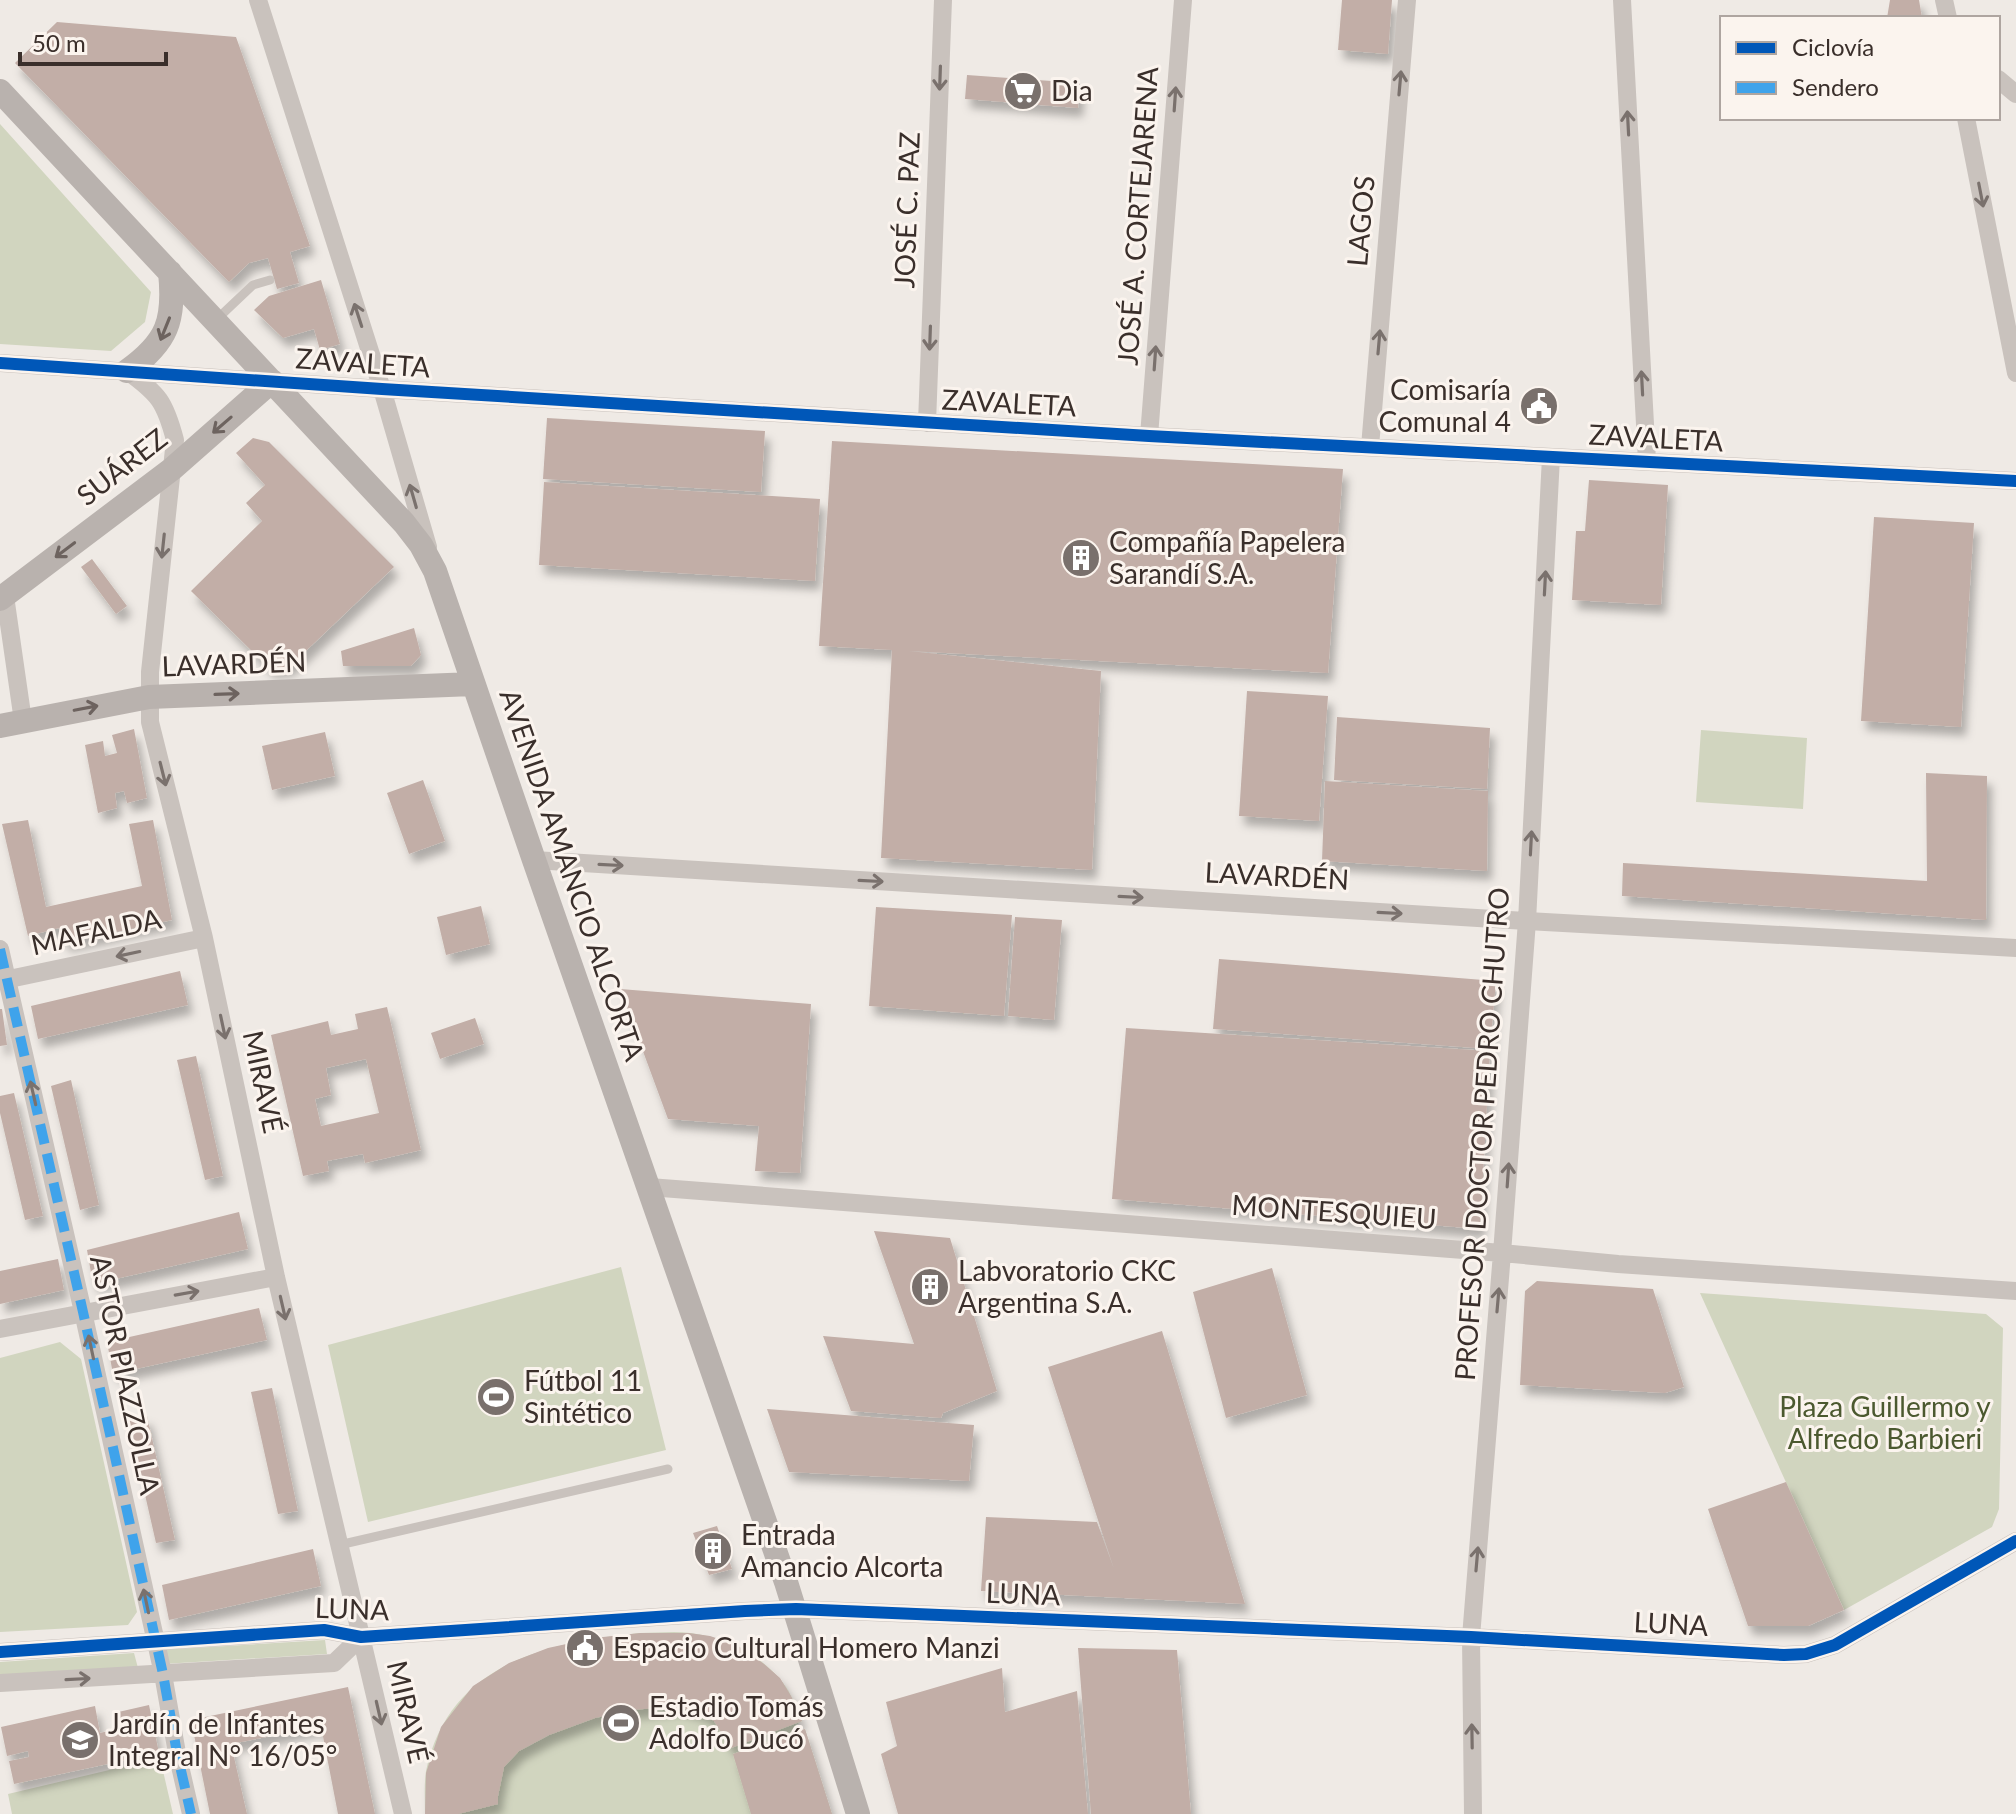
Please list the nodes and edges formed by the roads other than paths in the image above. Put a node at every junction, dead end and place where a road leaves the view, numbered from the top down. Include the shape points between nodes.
1 (258, 0) edge
2 (943, 0) edge
3 (1183, 0) edge
4 (1407, 0) edge
5 (1622, 0) edge
6 (2000, 81) edge
7 (0, 91) edge
8 (2016, 94) edge
9 (1966, 120) edge
10 (170, 272) junction
11 (270, 280) dead end
12 (215, 321) junction
13 (0, 363) edge
14 (127, 371) junction
15 (2016, 373) edge
16 (272, 381) junction
17 (382, 389) junction
18 (927, 423) junction
19 (1149, 436) junction
20 (1370, 447) junction
21 (1551, 457) junction
22 (1647, 461) junction
23 (172, 469) junction
24 (2016, 481) edge
25 (435, 571) junction
26 (2, 598) edge
27 (473, 684) junction
28 (149, 697) junction
29 (12, 723) edge
30 (534, 860) junction
31 (1527, 921) junction
32 (204, 938) junction
33 (2016, 948) edge
34 (0, 949) edge
35 (4, 981) edge
36 (649, 1187) junction
37 (1502, 1253) junction
38 (276, 1277) junction
39 (2016, 1291) edge
40 (83, 1312) junction
41 (0, 1329) edge
42 (668, 1469) dead end
43 (2016, 1541) edge
44 (339, 1545) junction
45 (796, 1609) junction
46 (361, 1637) junction
47 (1471, 1637) junction
48 (155, 1641) junction
49 (0, 1652) edge
50 (163, 1674) junction
51 (0, 1683) edge
52 (191, 1814) edge
53 (403, 1814) edge
54 (858, 1814) edge
55 (1473, 1814) edge

17 -> 1 street
2 -> 18 street, JOSÉ C. PAZ
19 -> 3 street, JOSÉ A. CORTEJARENA
20 -> 4 street, LAGOS
22 -> 5 street
6 - 8 street
7 - 10 main road, AVENIDA AMANCIO ALCORTA
9 -> 15 street
10 - 12 main road, AVENIDA AMANCIO ALCORTA
10 -> 14 main road via 166,329 147,357
11 - 12 lane via 253,285
12 - 16 main road, AVENIDA AMANCIO ALCORTA
13 - 14 street, ZAVALETA
14 - 16 street, ZAVALETA
14 - 23 street, MIRAVÉ via 151,388 167,412 175,440
16 - 17 street, ZAVALETA
16 -> 23 main road, SUÁREZ
16 - 25 main road, AVENIDA AMANCIO ALCORTA via 404,523
17 - 18 street, ZAVALETA
25 -> 17 street
18 - 19 street, ZAVALETA
19 - 20 street, ZAVALETA
20 - 21 street, ZAVALETA
21 - 22 street, ZAVALETA
31 -> 21 street, PROFESOR DOCTOR PEDRO CHUTRO
22 - 24 street, ZAVALETA
23 -> 26 main road, SUÁREZ
23 -> 28 street, MIRAVÉ
25 - 27 main road, AVENIDA AMANCIO ALCORTA
26 - 29 street
28 -> 27 main road, LAVARDÉN
27 - 30 main road, AVENIDA AMANCIO ALCORTA
29 -> 28 main road, LAVARDÉN
28 -> 32 street, MIRAVÉ via 150,722
30 -> 31 street, LAVARDÉN
30 - 36 main road, AVENIDA AMANCIO ALCORTA
31 - 33 street, LAVARDÉN
37 -> 31 street, PROFESOR DOCTOR PEDRO CHUTRO
32 -> 35 street, MAFALDA
32 -> 38 street, MIRAVÉ
34 - 35 street, ASTOR PIAZZOLLA
40 -> 35 street, ASTOR PIAZZOLLA
36 - 37 street, MONTESQUIEU
36 - 45 main road, AVENIDA AMANCIO ALCORTA
37 - 39 street, MONTESQUIEU
47 -> 37 street, PROFESOR DOCTOR PEDRO CHUTRO
40 -> 38 street
38 -> 44 street, MIRAVÉ
40 - 41 street
48 -> 40 street, ASTOR PIAZZOLLA
42 - 44 lane
43 - 47 street, LUNA via 1835,1645 1806,1654
44 - 46 street, MIRAVÉ
45 - 46 street, LUNA
45 - 47 street, LUNA
45 - 54 main road, AVENIDA AMANCIO ALCORTA
46 - 48 street, LUNA via 324,1630
46 - 50 street, LUNA via 334,1663
46 -> 53 street, MIRAVÉ
55 -> 47 street, PROFESOR DOCTOR PEDRO CHUTRO
48 - 49 street, LUNA
48 - 50 street, ASTOR PIAZZOLLA
51 -> 50 street, LUNA
50 - 52 street, ASTOR PIAZZOLLA

